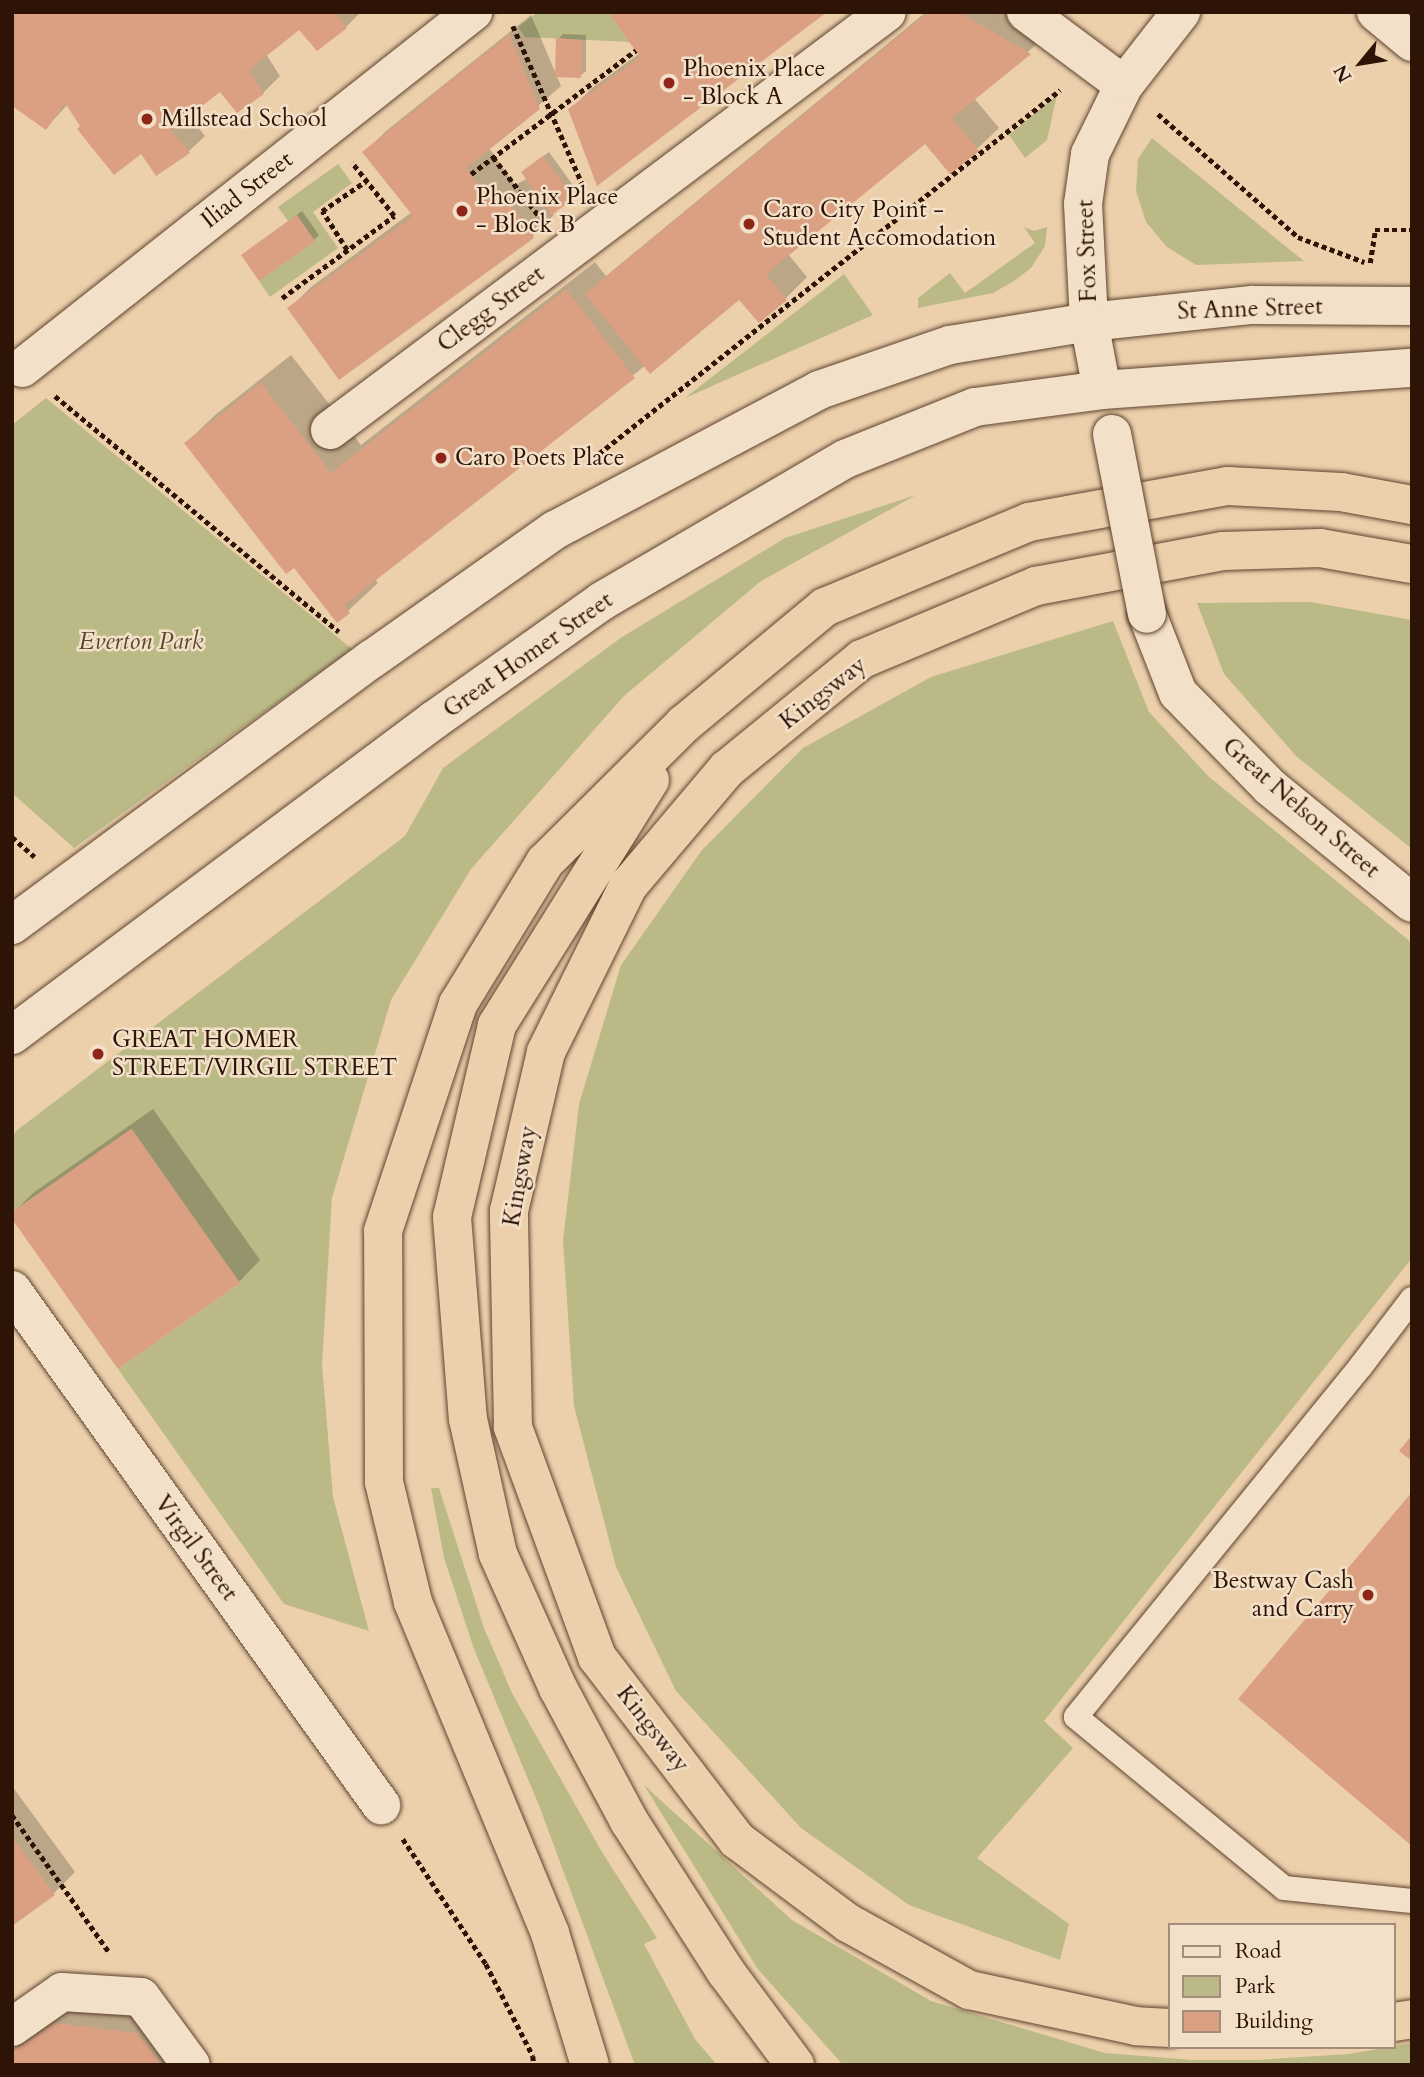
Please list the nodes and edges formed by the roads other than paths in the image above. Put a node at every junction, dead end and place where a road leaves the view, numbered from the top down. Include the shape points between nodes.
1 (473, 12) edge
2 (887, 12) edge
3 (1026, 12) edge
4 (1181, 12) edge
5 (1376, 12) edge
6 (1412, 42) edge
7 (1124, 85) junction
8 (1412, 306) edge
9 (1089, 322) junction
10 (22, 368) road end
11 (1412, 368) edge
12 (1102, 390) junction
13 (330, 430) dead end
14 (1412, 506) edge
15 (1412, 564) edge
16 (684, 724) junction
17 (1412, 903) edge
18 (12, 925) edge
19 (12, 1035) edge
20 (12, 1290) edge
21 (1412, 1299) edge
22 (380, 1805) road end
23 (1412, 1901) edge
24 (12, 2026) edge
25 (1168, 2028) edge
26 (191, 2065) edge
27 (590, 2065) edge
28 (795, 2065) edge

1 - 10 street, Iliad Street
2 - 13 street, Clegg Street
3 - 7 street
4 - 7 street, Fox Street
5 - 6 street
7 - 9 street, Fox Street via 1090,154 1083,204
8 - 9 street, St Anne Street via 1252,305
9 - 12 street, Fox Street
9 - 18 street via 950,345 819,390 555,530
11 - 12 street
12 - 17 street, Great Nelson Street, bridge via 1147,614 1178,693 1270,787
12 - 19 street, Great Homer Street via 975,407 845,459 602,601
14 - 16 highway via 1341,492 1228,486 1029,522 825,607
15 - 25 highway, Kingsway via 1320,548 1223,551 1036,586 862,659 727,769 628,886 546,1052 509,1211 513,1427 597,1657 737,1840 848,1923 968,1990 1136,2026
16 - 27 highway via 545,862 458,1004 383,1231 384,1482 413,1602 550,1933
16 - 28 highway via 497,1024 453,1217 468,1419 498,1554 558,1688 629,1821 726,1972
20 - 22 street, Virgil Street
21 - 23 lane via 1076,1717 1284,1888
24 - 26 street via 62,1992 141,1997

